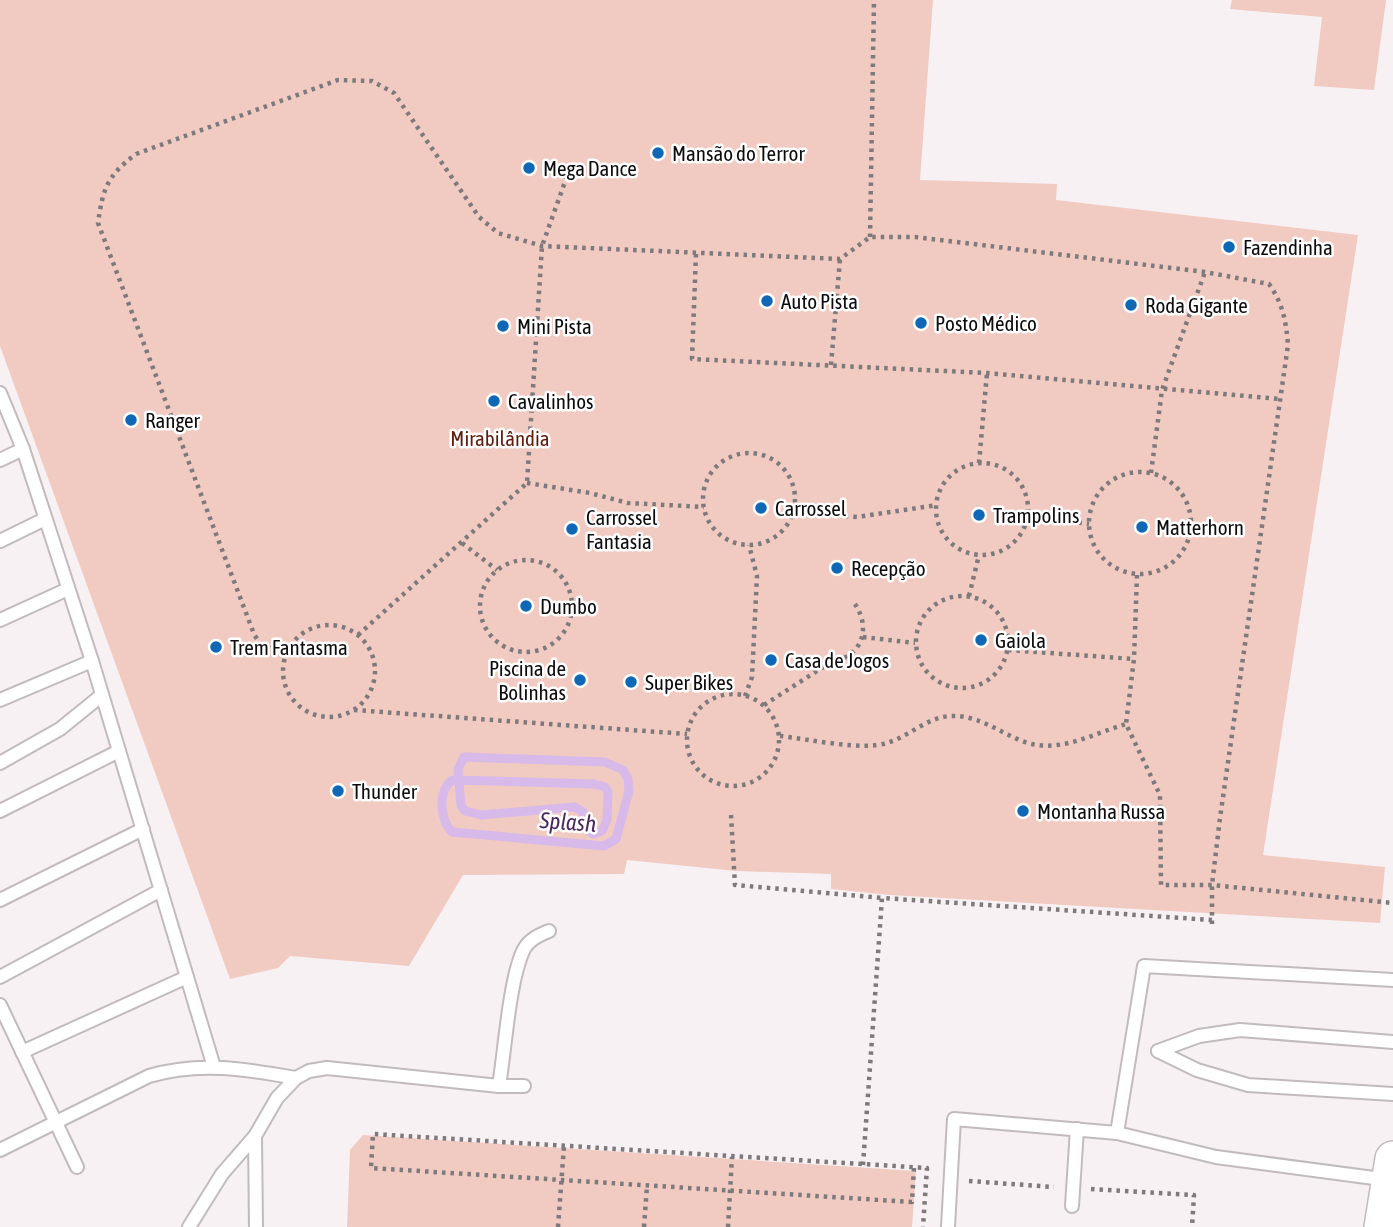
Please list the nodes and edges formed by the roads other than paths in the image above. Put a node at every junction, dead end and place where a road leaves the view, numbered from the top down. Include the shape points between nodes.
1 (0, 393) edge
2 (23, 449) junction
3 (0, 460) edge
4 (45, 519) junction
5 (0, 541) edge
6 (68, 589) junction
7 (0, 620) edge
8 (92, 661) junction
9 (102, 695) junction
10 (0, 700) edge
11 (119, 751) junction
12 (0, 763) edge
13 (0, 811) edge
14 (143, 829) junction
15 (161, 890) junction
16 (0, 900) edge
17 (549, 931) dead end
18 (0, 977) edge
19 (187, 977) junction
20 (1393, 979) edge
21 (0, 1005) edge
22 (1393, 1042) edge
23 (22, 1052) junction
24 (214, 1067) junction
25 (296, 1078) junction
26 (499, 1086) junction
27 (524, 1086) dead end
28 (1393, 1094) edge
29 (56, 1122) junction
30 (1077, 1129) junction
31 (1117, 1133) junction
32 (255, 1136) junction
33 (0, 1150) edge
34 (77, 1167) dead end
35 (1391, 1170) edge
36 (1072, 1206) dead end
37 (189, 1227) edge
38 (256, 1227) edge
39 (948, 1227) edge
40 (1382, 1227) edge

1 - 2 lane
2 - 3 lane
2 - 4 lane
4 - 5 lane
4 - 6 lane
6 - 7 lane
6 - 8 lane
8 - 9 lane
8 - 10 lane
9 - 11 lane
9 - 12 lane via 60,729
11 - 13 lane
11 - 14 lane
14 - 15 lane
14 - 16 lane
15 - 18 lane
15 - 19 lane
17 - 26 lane via 523,950
19 - 23 lane
19 - 24 lane
20 - 31 lane via 1144,966
21 - 23 lane
22 - 28 lane via 1240,1030 1199,1036 1158,1051 1206,1074 1248,1086
23 - 29 lane
24 - 25 lane
24 - 29 lane via 173,1069 149,1076
25 - 26 lane via 327,1068
25 - 32 lane via 277,1098
26 - 27 lane
29 - 33 lane
29 - 34 lane
30 - 31 lane
30 - 36 lane
30 - 39 lane via 954,1119
31 - 35 lane via 1216,1157
32 - 37 lane via 222,1174
32 - 38 lane
35 - 40 main road

